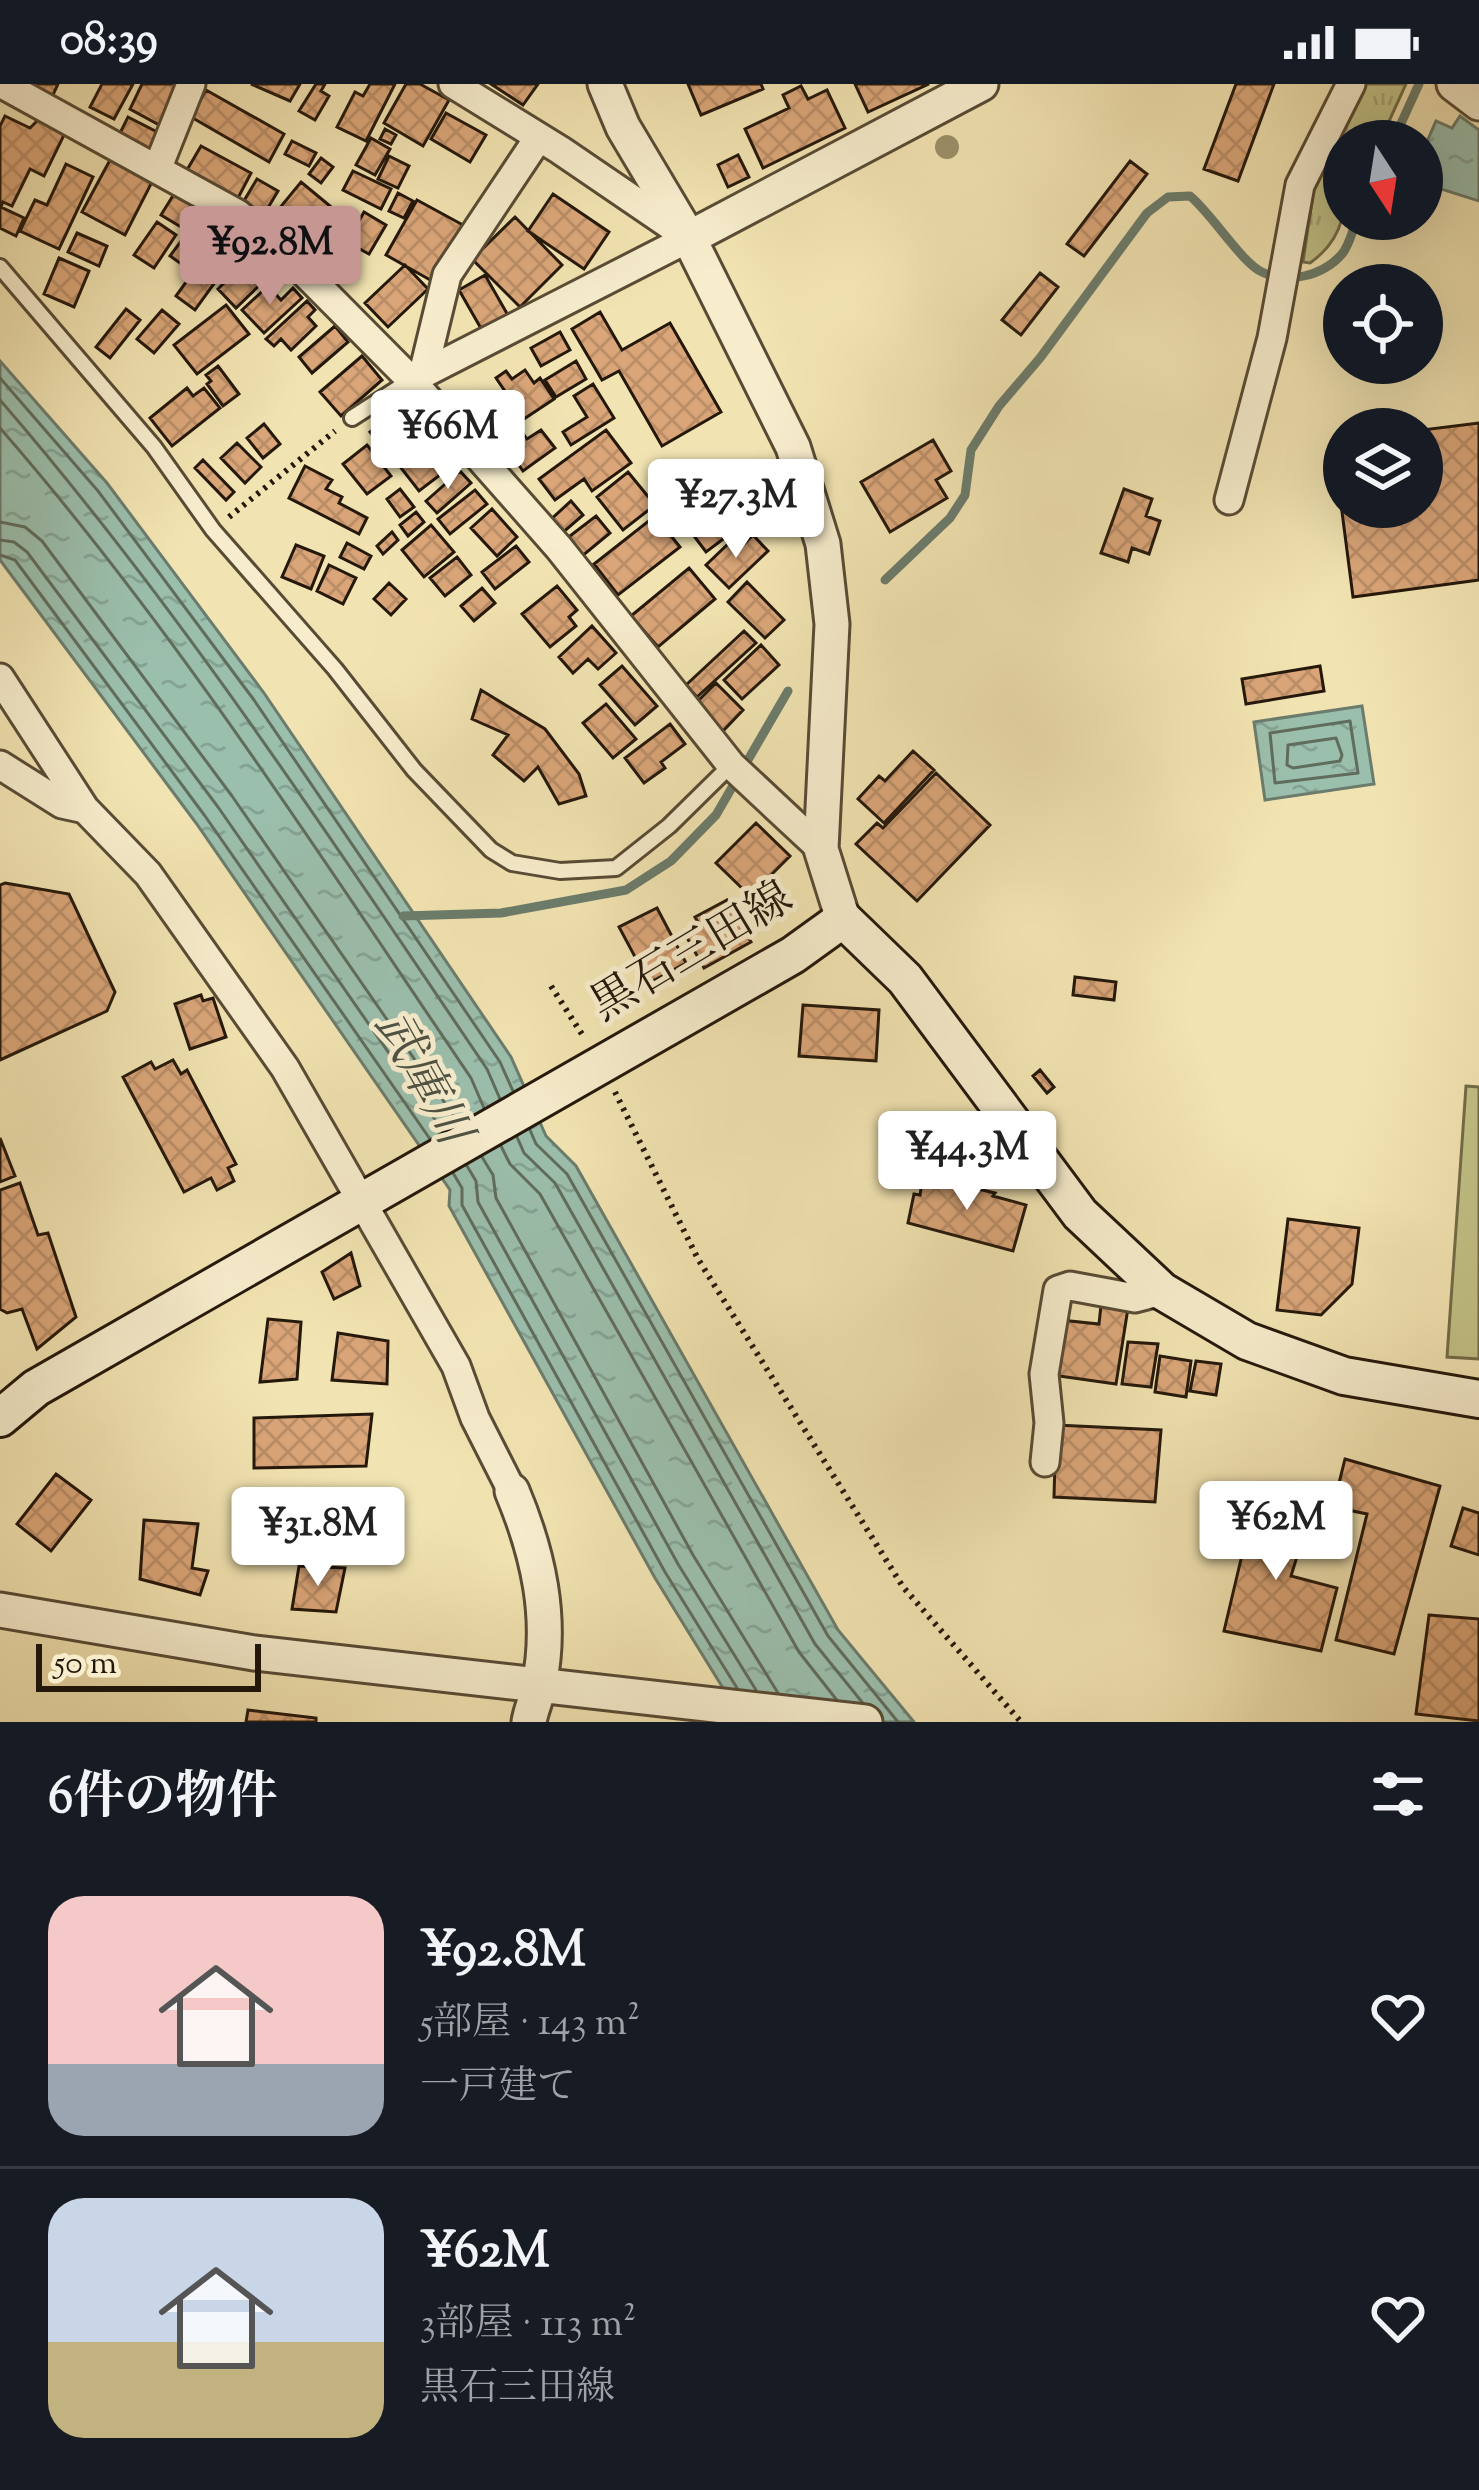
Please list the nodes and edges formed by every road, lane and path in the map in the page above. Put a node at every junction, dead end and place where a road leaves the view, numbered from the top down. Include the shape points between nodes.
1 (2, 84) edge
2 (191, 84) edge
3 (453, 84) edge
4 (605, 84) edge
5 (1351, 84) edge
6 (1454, 84) edge
7 (964, 88) edge
8 (1479, 103) edge
9 (539, 137) junction
10 (158, 167) junction
11 (689, 238) junction
12 (0, 267) edge
13 (417, 377) junction
14 (352, 418) joint
15 (1228, 500) dead end
16 (213, 530) junction
17 (0, 679) edge
18 (0, 765) edge
19 (740, 773) junction
20 (85, 809) junction
21 (821, 849) junction
22 (842, 919) junction
23 (551, 986) dead end
24 (591, 1071) junction
25 (371, 1200) junction
26 (1162, 1291) junction
27 (1479, 1399) edge
28 (0, 1418) edge
29 (1045, 1462) dead end
30 (512, 1491) joint
31 (0, 1610) edge
32 (540, 1683) junction
33 (530, 1722) edge
34 (865, 1722) edge
35 (1021, 1722) edge

1 - 10 street
2 - 10 street
3 - 9 street
4 - 11 street
5 - 15 street via 1300,185 1272,338
6 - 8 street
7 - 11 street
9 - 11 street
9 - 13 street via 447,275
10 - 13 street via 238,214
11 - 13 street
11 - 21 street via 793,447 824,544 832,624
12 - 16 lane
13 - 14 lane
13 - 19 street
14 - 16 path
16 - 19 lane via 413,770 512,863 616,868
17 - 20 street
18 - 20 street via 62,804
19 - 21 street
20 - 25 street via 148,874
21 - 22 street
22 - 24 main road, 黒石三田線
22 - 26 main road, 黒石三田線 via 905,979 1080,1214
23 - 24 path
24 - 25 main road, 黒石三田線
24 - 35 path via 891,1568
25 - 28 main road, 黒石三田線 via 37,1388
25 - 30 street
26 - 27 main road, 黒石三田線 via 1247,1341 1344,1376
26 - 29 street via 1135,1298 1058,1290 1044,1373
30 - 32 street via 542,1578
31 - 32 street via 254,1653
32 - 33 street
32 - 34 street

